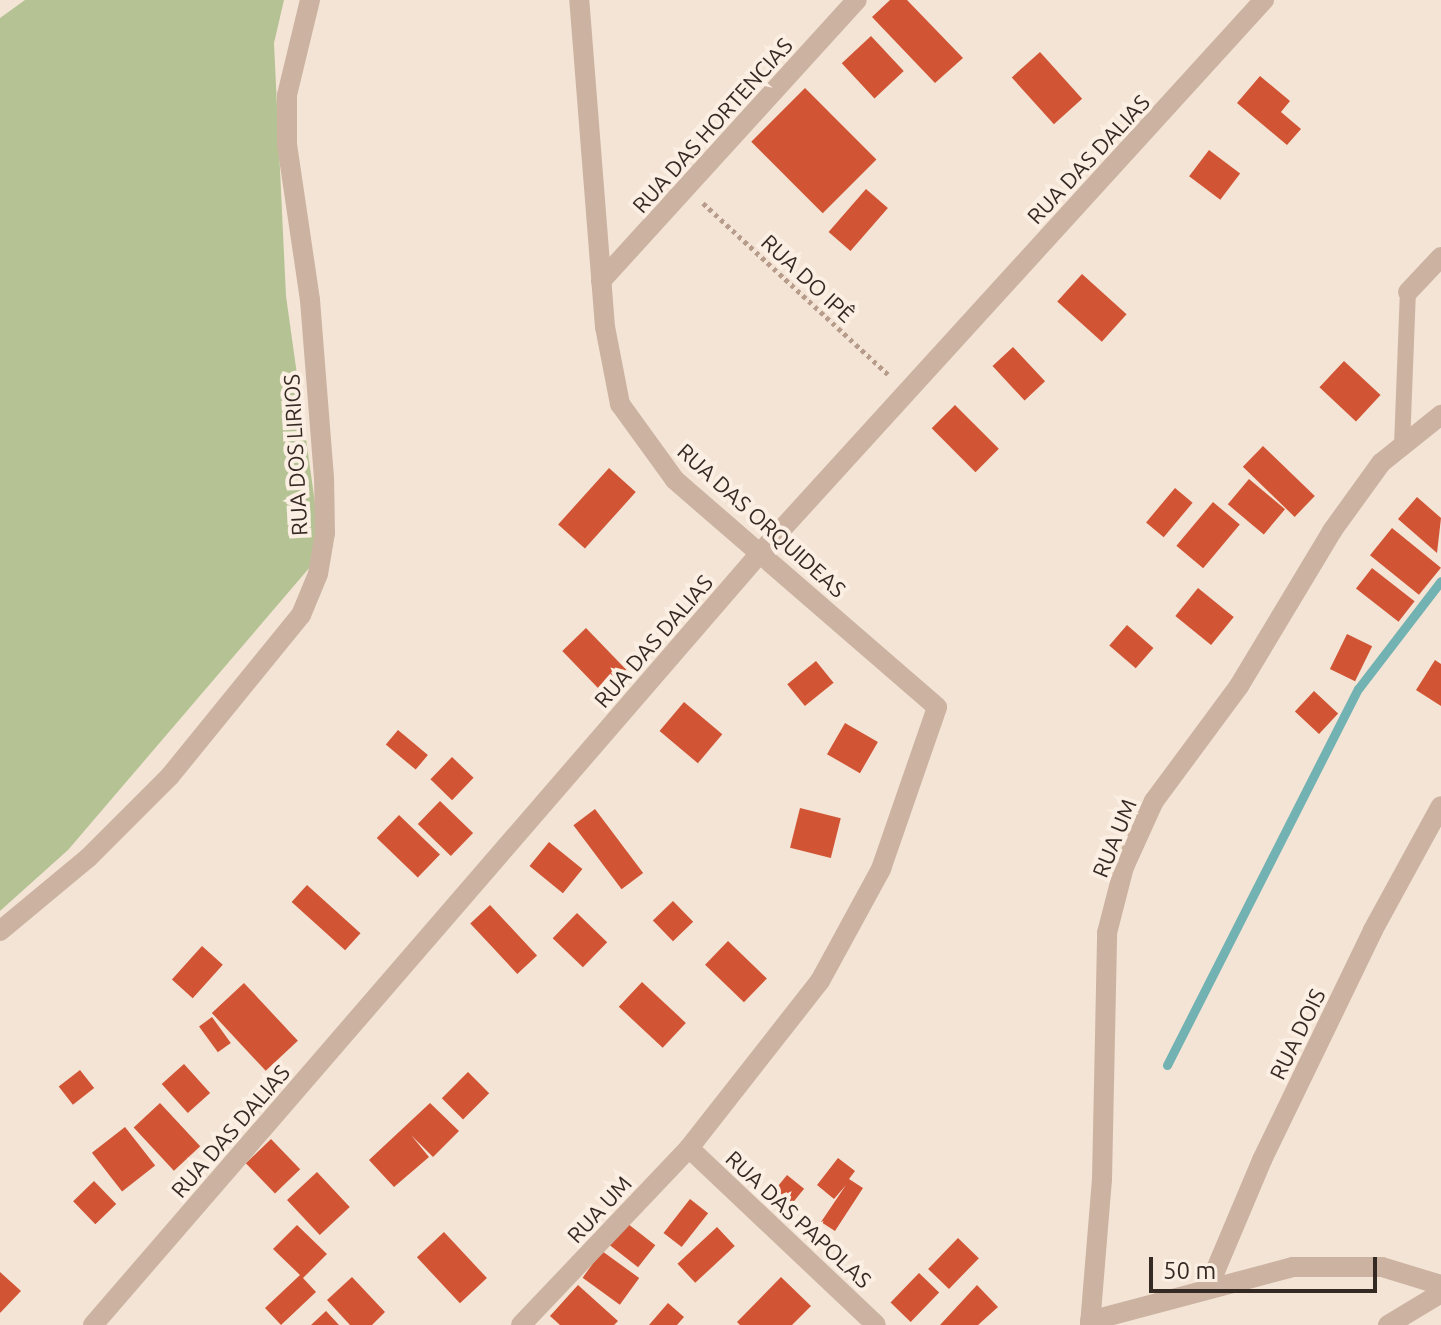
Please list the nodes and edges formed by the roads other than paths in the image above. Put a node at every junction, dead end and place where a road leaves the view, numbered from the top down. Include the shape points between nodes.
1 (310, 0) edge
2 (579, 0) edge
3 (857, 0) edge
4 (1264, 0) edge
5 (1441, 257) edge
6 (601, 281) junction
7 (1408, 292) joint
8 (1438, 421) edge
9 (1402, 446) junction
10 (761, 552) junction
11 (937, 707) joint
12 (1441, 806) edge
13 (0, 931) edge
14 (689, 1148) junction
15 (1441, 1285) edge
16 (1208, 1288) junction
17 (1441, 1293) edge
18 (1090, 1323) edge
19 (93, 1325) edge
20 (521, 1325) edge
21 (876, 1325) edge
22 (1388, 1325) edge

1 - 13 street, RUA DOS LIRIOS via 289,82 287,144 310,300 324,478 325,533 318,574 301,615 170,776 88,858
2 - 6 street, RUA DAS ORQUIDEAS
3 - 6 street, RUA DAS HORTENCIAS
4 - 10 street, RUA DAS DALIAS
5 - 7 street
6 - 10 street, RUA DAS ORQUIDEAS via 620,404 675,480
7 - 9 lane
8 - 9 street, RUA UM
9 - 18 street, RUA UM via 1381,463 1332,531 1239,686 1154,801 1124,867 1107,933 1102,1179
10 - 11 street, RUA DAS ORQUIDEAS
10 - 19 street, RUA DAS DALIAS
11 - 14 street, RUA UM via 881,869 852,926 820,981
12 - 16 street, RUA DOIS via 1359,959
14 - 20 street, RUA UM
14 - 21 street, RUA DAS PAPOLAS
15 - 16 street via 1382,1267 1342,1263 1293,1267
16 - 18 street
17 - 22 street

